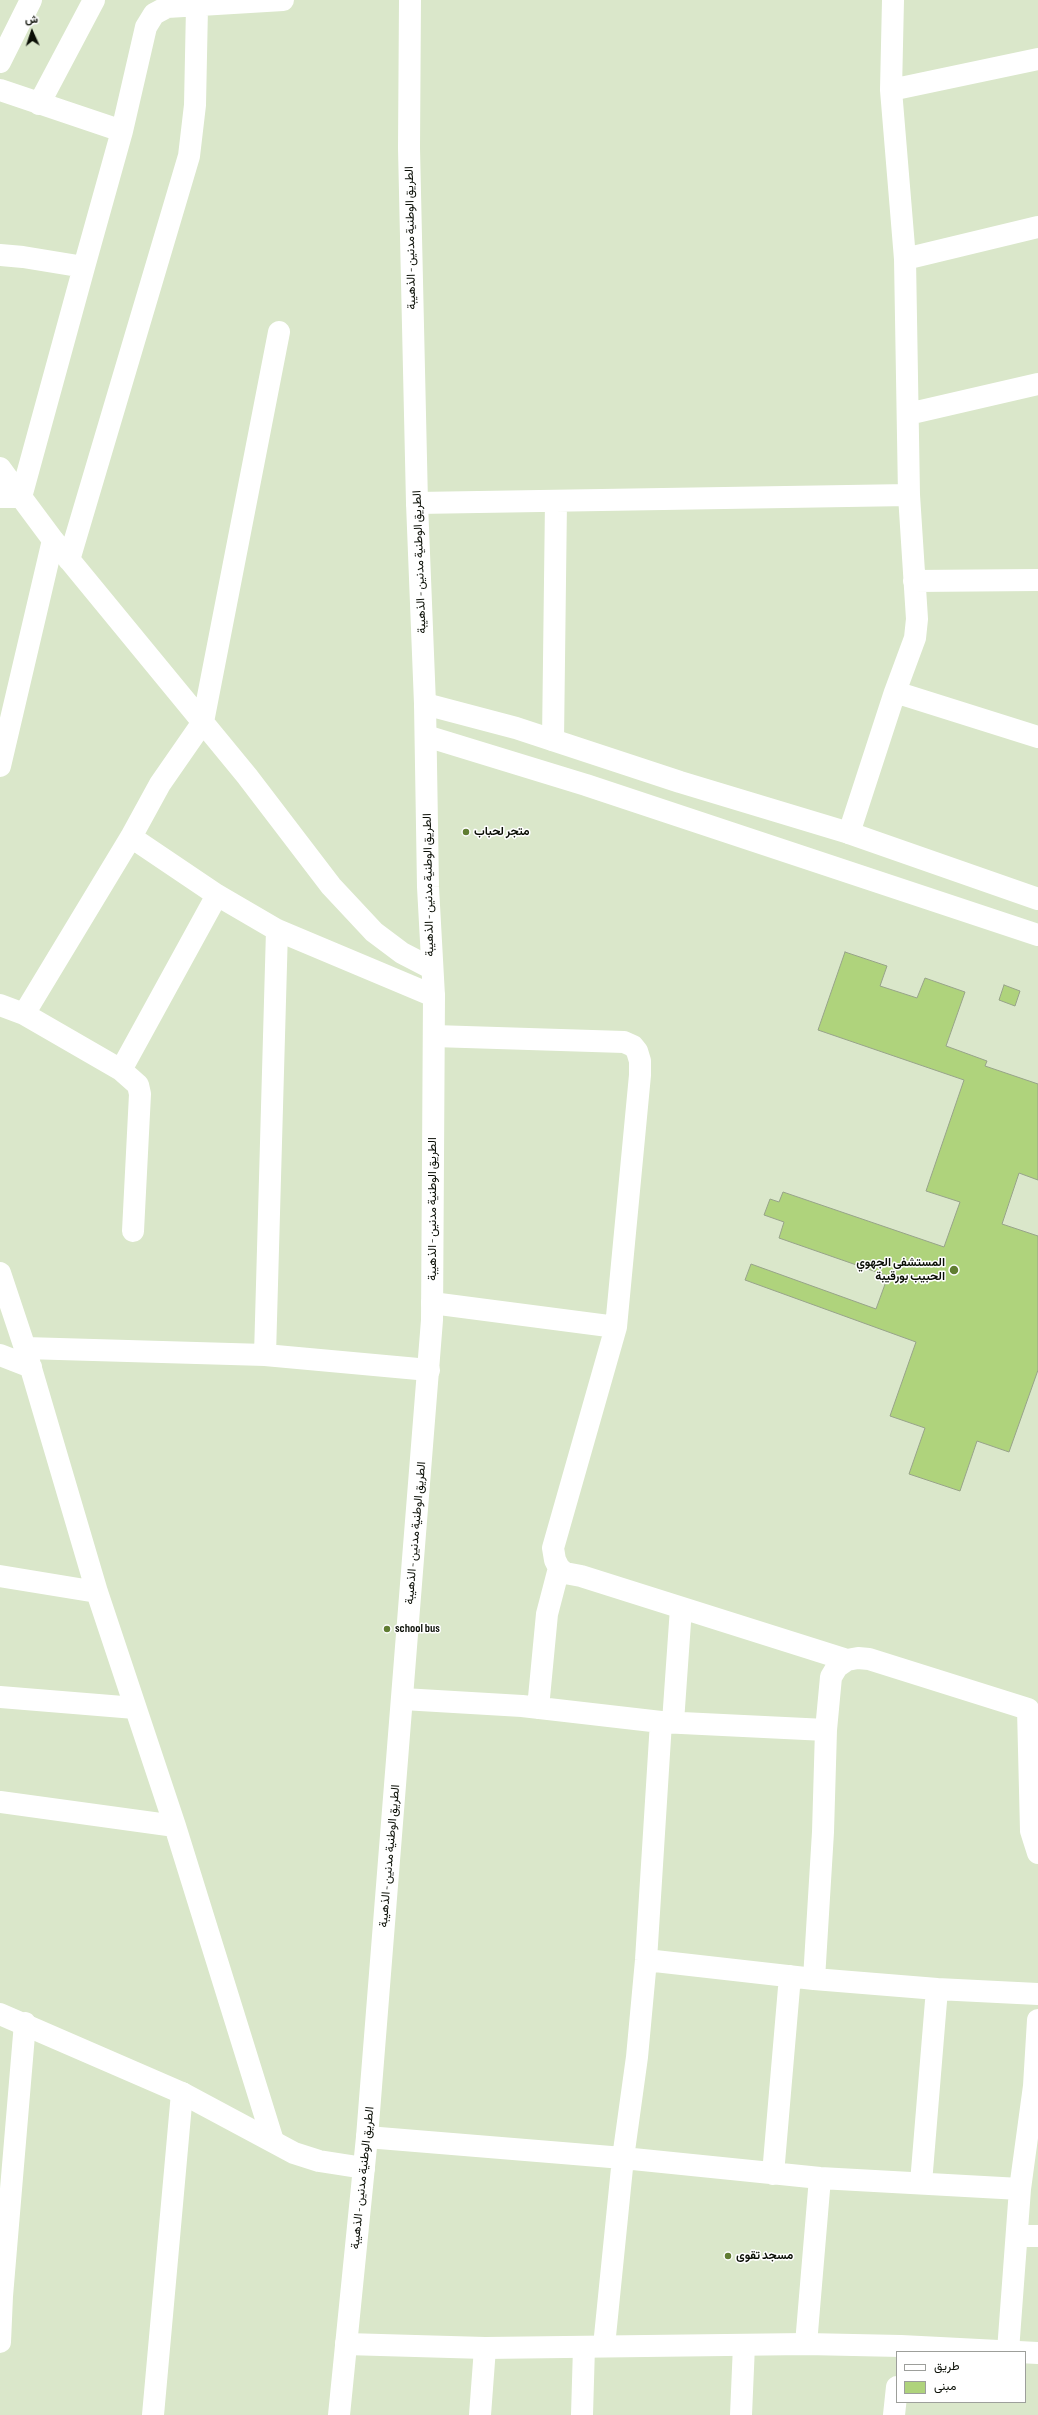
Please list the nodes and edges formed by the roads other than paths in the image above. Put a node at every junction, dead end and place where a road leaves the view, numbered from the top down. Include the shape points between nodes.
1 (94, 0) edge
2 (283, 0) edge
3 (410, 0) edge
4 (893, 0) edge
5 (28, 2) edge
6 (197, 7) junction
7 (1038, 58) edge
8 (0, 62) edge
9 (0, 90) edge
10 (891, 90) junction
11 (39, 104) junction
12 (122, 131) junction
13 (1038, 227) edge
14 (0, 255) edge
15 (905, 259) junction
16 (84, 267) junction
17 (279, 332) dead end
18 (1038, 384) edge
19 (908, 414) junction
20 (0, 468) edge
21 (909, 495) junction
22 (10, 497) edge
23 (556, 501) junction
24 (417, 503) junction
25 (53, 540) junction
26 (69, 560) junction
27 (1038, 580) edge
28 (914, 581) junction
29 (895, 692) junction
30 (425, 704) junction
31 (203, 722) junction
32 (426, 736) junction
33 (1038, 737) edge
34 (553, 740) junction
35 (0, 766) edge
36 (849, 834) junction
37 (131, 837) junction
38 (217, 896) junction
39 (1038, 899) edge
40 (277, 930) junction
41 (1038, 935) edge
42 (431, 968) junction
43 (434, 996) junction
44 (0, 1005) edge
45 (24, 1014) junction
46 (434, 1036) junction
47 (121, 1070) junction
48 (133, 1231) dead end
49 (0, 1273) edge
50 (432, 1303) junction
51 (616, 1327) junction
52 (265, 1355) junction
53 (0, 1356) edge
54 (28, 1358) junction
55 (429, 1370) junction
56 (559, 1568) junction
57 (0, 1576) edge
58 (97, 1592) junction
59 (681, 1608) junction
60 (847, 1660) junction
61 (0, 1697) edge
62 (403, 1699) junction
63 (136, 1708) junction
64 (538, 1708) junction
65 (1033, 1710) edge
66 (667, 1722) junction
67 (826, 1730) junction
68 (0, 1802) edge
69 (175, 1826) junction
70 (1038, 1853) edge
71 (646, 1960) junction
72 (790, 1976) junction
73 (814, 1979) junction
74 (937, 1989) junction
75 (1038, 1994) edge
76 (0, 2014) edge
77 (1038, 2020) edge
78 (25, 2023) junction
79 (1036, 2086) edge
80 (182, 2093) junction
81 (367, 2137) junction
82 (273, 2141) junction
83 (623, 2158) junction
84 (364, 2168) junction
85 (773, 2174) junction
86 (820, 2178) junction
87 (921, 2183) junction
88 (1020, 2189) junction
89 (5, 2191) edge
90 (1027, 2236) edge
91 (1, 2296) edge
92 (0, 2342) edge
93 (346, 2344) junction
94 (806, 2344) junction
95 (744, 2345) junction
96 (594, 2346) junction
97 (486, 2348) junction
98 (901, 2349) edge
99 (1008, 2351) joint
100 (1026, 2352) edge
101 (1038, 2353) edge
102 (896, 2396) edge
103 (153, 2415) edge
104 (339, 2415) edge
105 (480, 2415) edge
106 (582, 2415) edge
107 (741, 2415) edge
108 (894, 2415) edge

1 - 11 street
2 - 6 street
3 - 24 street, الطريق الوطنية مدنين - الذهيبة via 409,156
4 - 10 street
5 - 8 street
6 - 12 street via 167,7 154,14 146,27
6 - 26 street via 195,105 189,156
7 - 10 street
9 - 11 street
10 - 15 street
11 - 12 street
12 - 16 street
13 - 15 street
14 - 16 street
15 - 19 street
16 - 22 street
17 - 31 street
18 - 19 street
19 - 21 street
20 - 22 street
21 - 23 street
21 - 28 street
22 - 25 street
23 - 24 street
23 - 34 street
24 - 30 street, الطريق الوطنية مدنين - الذهيبة
25 - 26 street
25 - 35 street
26 - 31 street
27 - 28 street
28 - 29 street via 917,618 915,638
29 - 33 street
29 - 36 street
30 - 32 street, الطريق الوطنية مدنين - الذهيبة
30 - 34 street
31 - 37 street via 160,784
31 - 42 street via 331,886 374,932 402,953
32 - 41 street via 586,785
32 - 42 street, الطريق الوطنية مدنين - الذهيبة
34 - 36 street
36 - 39 street
37 - 38 street
37 - 45 street
38 - 40 street
38 - 47 street
40 - 43 street
40 - 52 street
42 - 43 street, الطريق الوطنية مدنين - الذهيبة
43 - 46 street, الطريق الوطنية مدنين - الذهيبة
44 - 45 street
45 - 47 street
46 - 50 street, الطريق الوطنية مدنين - الذهيبة
46 - 51 street via 624,1042 637,1051 640,1075
47 - 48 street via 138,1085 140,1094
49 - 54 street
50 - 51 street
50 - 55 street, الطريق الوطنية مدنين - الذهيبة
51 - 56 street via 553,1548
52 - 54 street
52 - 55 street
53 - 54 street
54 - 58 street
55 - 62 street, الطريق الوطنية مدنين - الذهيبة
56 - 59 street via 565,1573
56 - 64 street via 547,1614
57 - 58 street
58 - 63 street
59 - 60 street
59 - 66 street
60 - 65 street via 869,1659
60 - 67 street via 837,1667 831,1677
61 - 63 street
62 - 64 street
62 - 81 street, الطريق الوطنية مدنين - الذهيبة
63 - 69 street
64 - 66 street
65 - 70 street via 1031,1831
66 - 67 street
66 - 71 street
67 - 73 street
68 - 69 street
69 - 82 street
71 - 72 street
71 - 83 street via 637,2057
72 - 73 street
72 - 85 street
73 - 74 street
74 - 75 street
74 - 87 street
76 - 78 street
77 - 79 street
78 - 80 street
78 - 89 street
79 - 88 street
80 - 82 street
80 - 103 street
81 - 83 street
81 - 84 street, الطريق الوطنية مدنين - الذهيبة
82 - 84 street via 294,2153 319,2161
83 - 85 street
83 - 96 street
84 - 93 street, الطريق الوطنية مدنين - الذهيبة
85 - 86 street
86 - 87 street
86 - 94 street
87 - 88 street
88 - 90 street
89 - 91 street
90 - 99 street
91 - 92 street
93 - 97 street
93 - 104 street, الطريق الوطنية مدنين - الذهيبة
94 - 95 street
94 - 98 street
95 - 96 street
95 - 107 street
96 - 97 street
96 - 106 street
97 - 105 street
98 - 99 street
100 - 101 street
102 - 108 street

